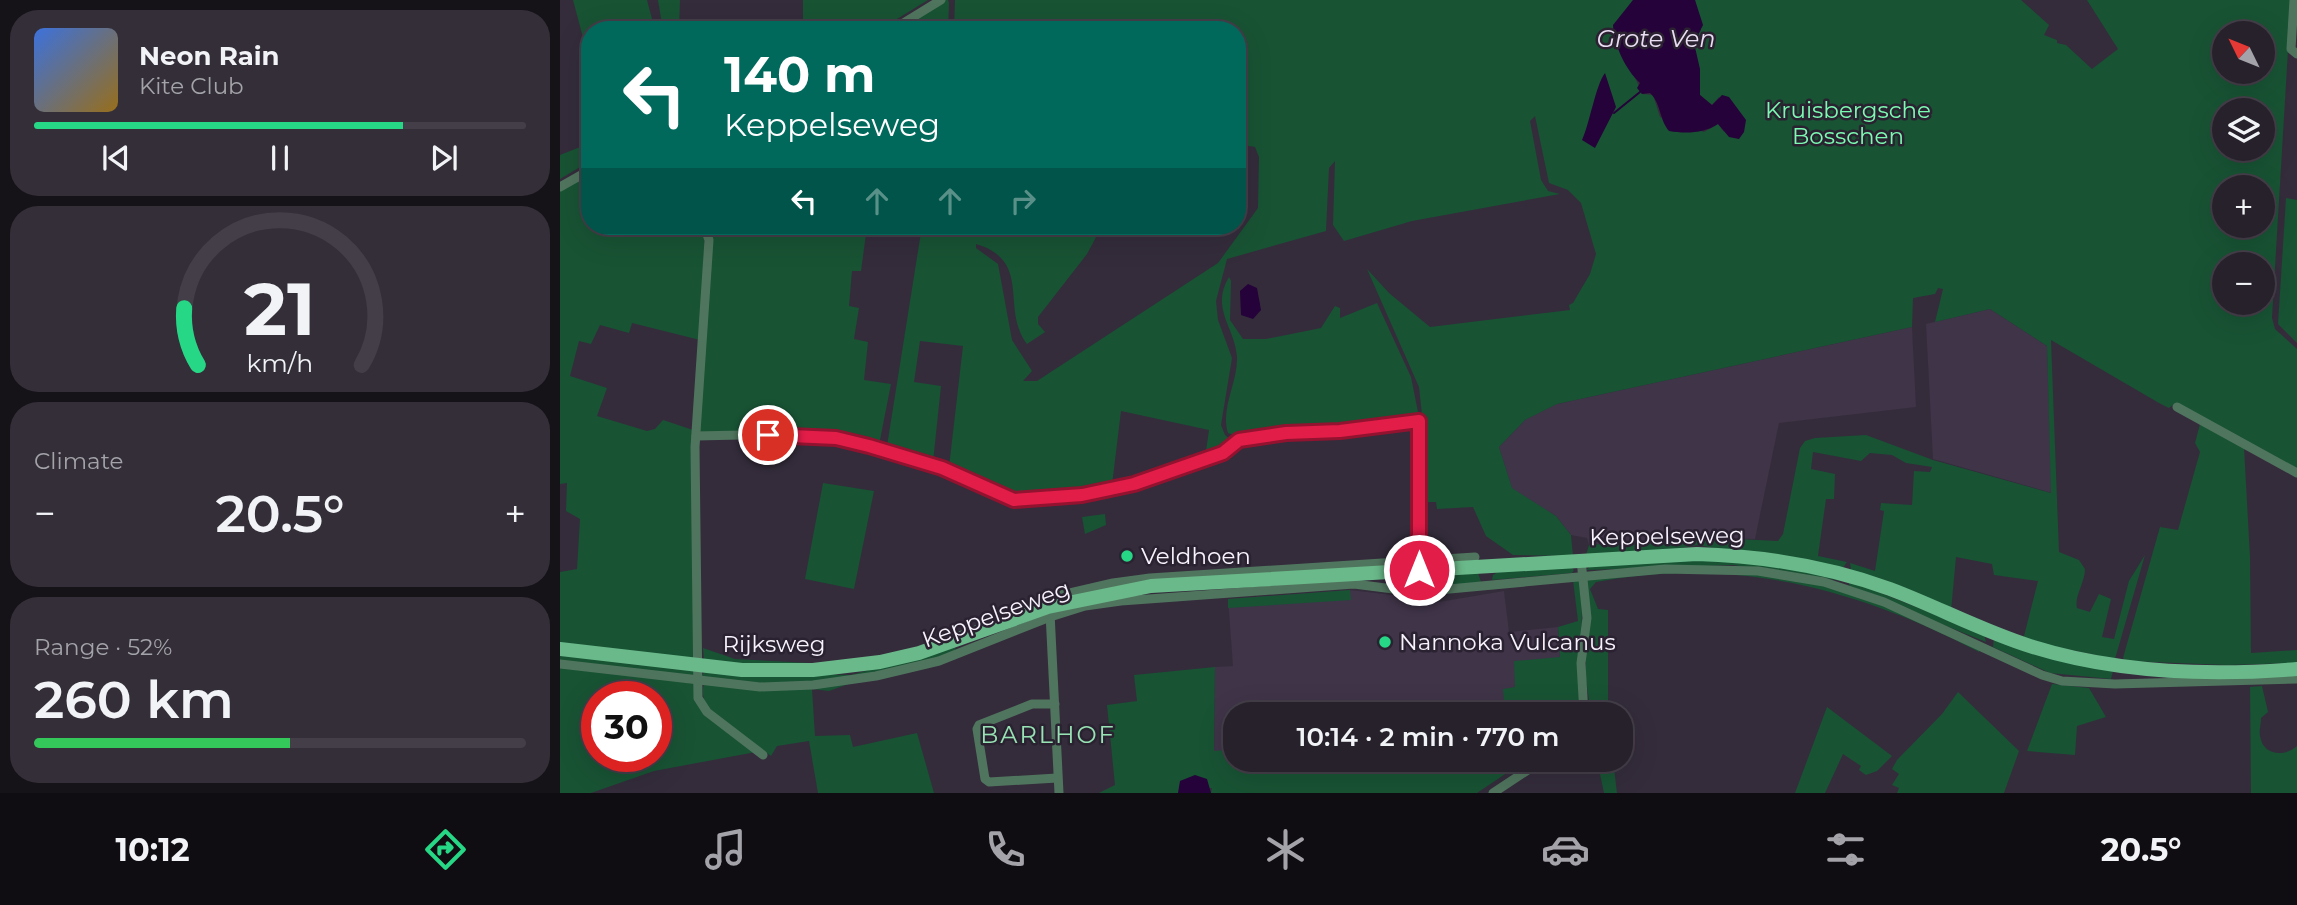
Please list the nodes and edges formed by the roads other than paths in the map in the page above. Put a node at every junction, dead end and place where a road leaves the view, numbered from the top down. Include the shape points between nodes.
1 (941, 0) edge
2 (2294, 0) edge
3 (907, 21) edge
4 (2297, 54) edge
5 (581, 175) edge
6 (560, 187) edge
7 (707, 235) edge
8 (2177, 407) dead end
9 (696, 436) junction
10 (2297, 473) edge
11 (1480, 562) junction
12 (1419, 566) junction
13 (1581, 568) junction
14 (1488, 584) junction
15 (1047, 608) junction
16 (1989, 640) junction
17 (957, 647) junction
18 (560, 649) edge
19 (560, 664) edge
20 (2118, 665) junction
21 (848, 666) joint
22 (2297, 668) edge
23 (699, 673) junction
24 (2297, 678) edge
25 (2115, 684) junction
26 (813, 685) joint
27 (1583, 702) edge
28 (1055, 704) junction
29 (763, 755) dead end
30 (1525, 772) edge
31 (1057, 778) junction
32 (1059, 793) edge
33 (1493, 793) edge

1 - 3 street
2 - 4 street via 2291,49
5 - 6 street
7 - 9 street
8 - 10 street
9 - 12 street via 836,438 942,468 1014,500 1082,495 1139,482 1223,453 1239,440 1419,421
9 - 23 street
11 - 12 main road, Keppelseweg
11 - 13 main road, Keppelseweg
11 - 14 street
12 - 15 main road, Keppelseweg via 1123,586
13 - 14 street, Keppelseweg
13 - 16 main road, Keppelseweg via 1697,554 1816,567 1845,582 1890,589
13 - 27 street via 1587,618 1581,663
14 - 15 street, Keppelseweg via 1417,592 1354,584
15 - 17 main road, Keppelseweg
15 - 28 street
16 - 20 main road, Keppelseweg
16 - 25 street, Keppelseweg via 2042,675 2062,681
17 - 21 main road, Keppelseweg
17 - 26 street, Keppelseweg via 908,669
18 - 23 main road, Rijksweg
19 - 23 street, Rijksweg
20 - 22 main road, Keppelseweg via 2218,672
20 - 25 street
21 - 23 main road, Rijksweg
23 - 26 street, Rijksweg via 760,687
23 - 29 street, Rijksweg via 699,703
24 - 25 street, Keppelseweg
28 - 31 street
28 - 31 street via 1032,705 976,729 989,782
30 - 33 street
31 - 32 street

